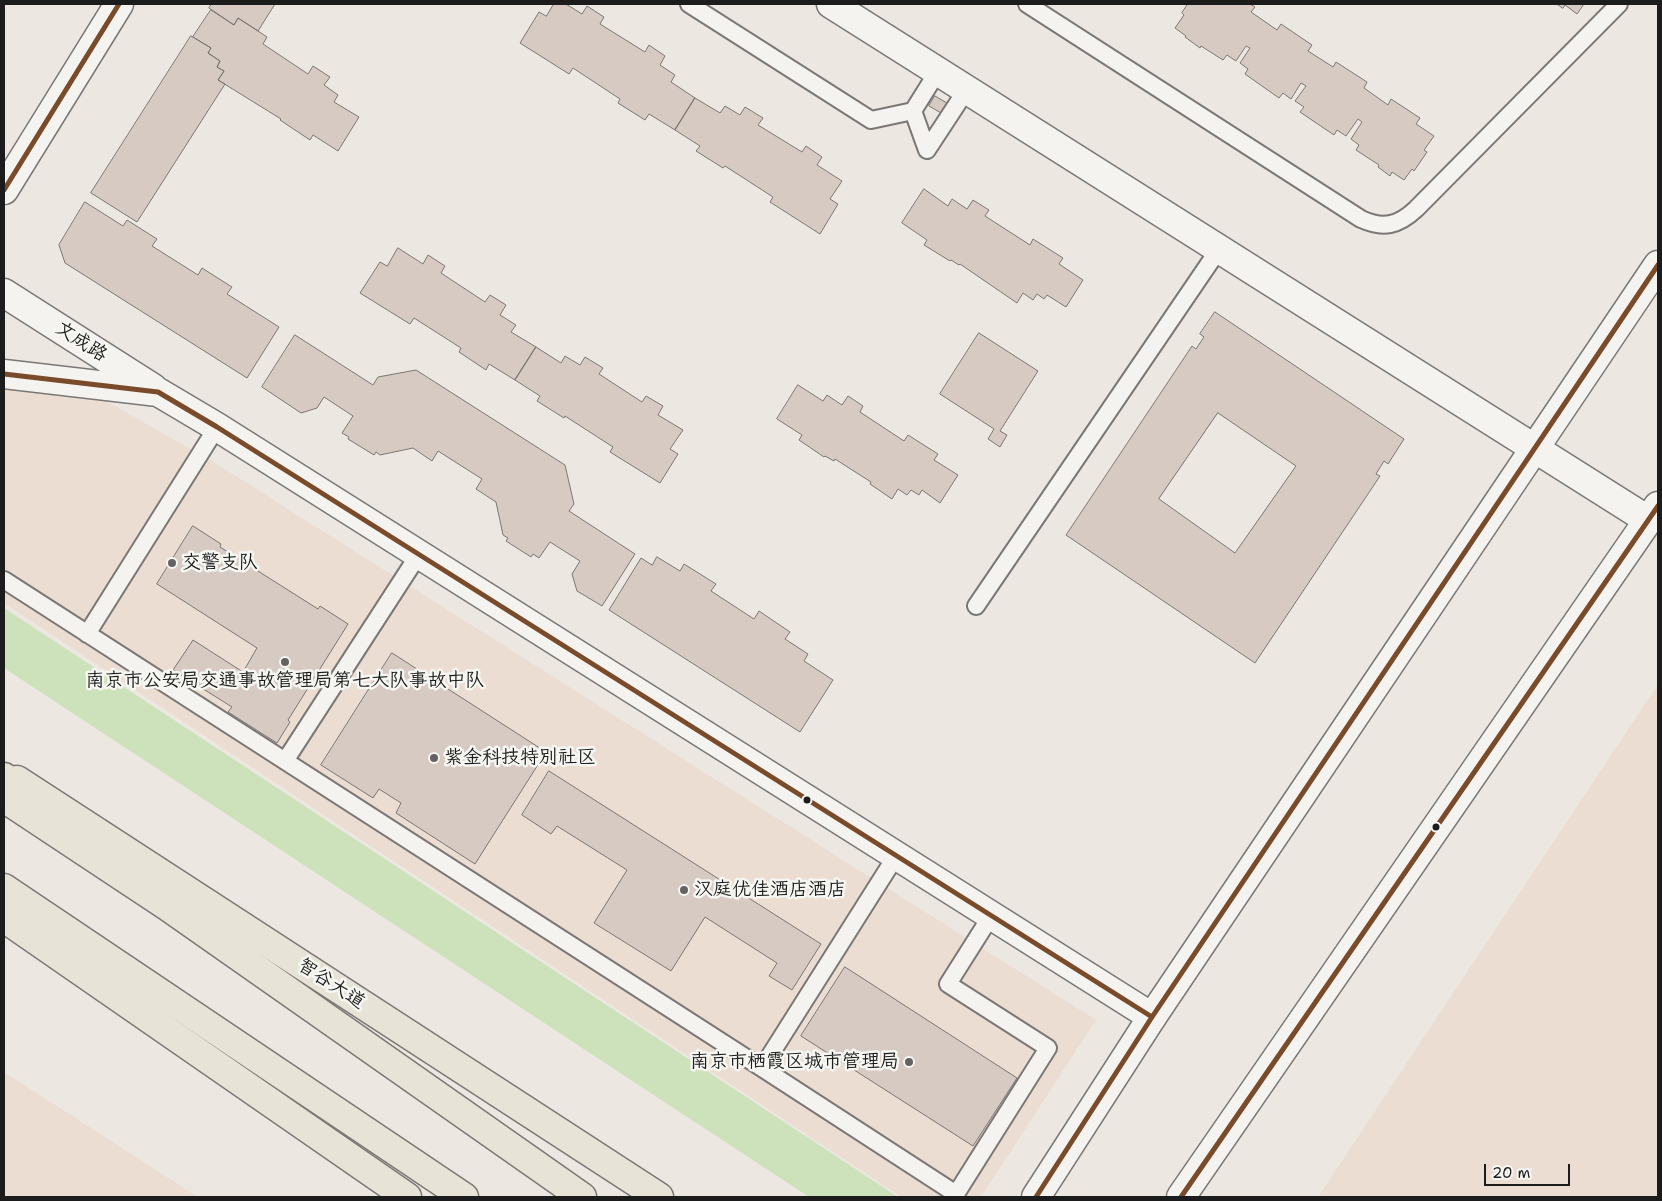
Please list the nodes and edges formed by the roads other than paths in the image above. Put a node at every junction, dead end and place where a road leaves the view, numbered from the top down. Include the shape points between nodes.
1 (119, 4) edge
2 (690, 4) edge
3 (832, 4) edge
4 (1027, 4) edge
5 (1619, 4) edge
6 (938, 71) junction
7 (967, 90) junction
8 (914, 111) junction
9 (4, 190) edge
10 (1219, 249) junction
11 (1658, 265) edge
12 (4, 293) edge
13 (4, 374) edge
14 (158, 392) junction
15 (217, 427) junction
16 (1535, 448) junction
17 (1655, 518) edge
18 (418, 554) junction
19 (4, 580) edge
20 (976, 606) dead end
21 (87, 634) junction
22 (286, 762) junction
23 (4, 771) edge
24 (4, 777) edge
25 (4, 798) edge
26 (896, 856) junction
27 (4, 888) edge
28 (4, 898) edge
29 (167, 906) junction
30 (991, 916) junction
31 (4, 918) edge
32 (131, 972) junction
33 (1152, 1017) junction
34 (762, 1068) junction
35 (407, 1197) edge
36 (464, 1197) edge
37 (582, 1197) edge
38 (659, 1197) edge
39 (1036, 1197) edge
40 (1181, 1197) edge

1 - 9 street
2 - 8 lane via 871,120
3 - 6 street
4 - 5 lane via 1361,219 1384,225 1407,218 1416,210
6 - 7 street
6 - 8 lane
7 - 8 lane via 928,150
7 - 10 street
10 - 16 street
10 - 20 lane
11 - 16 street
12 - 14 street, 文成路
13 - 14 street, 文成路
14 - 15 street, 文成路
15 - 18 street, 文成路
15 - 21 lane
16 - 17 street
16 - 33 street
17 - 40 street
18 - 22 lane
18 - 26 street, 文成路
19 - 21 lane
21 - 22 lane
22 - 34 lane
23 - 38 main road, 智谷大道
24 - 29 main road
25 - 29 main road, 智谷大道
26 - 30 street, 文成路
26 - 34 lane
27 - 32 main road
28 - 32 main road
29 - 37 main road, 智谷大道
30 - 33 street, 文成路
30 - 34 lane via 948,984 1048,1048 956,1194
31 - 35 main road
32 - 36 main road
33 - 39 street

